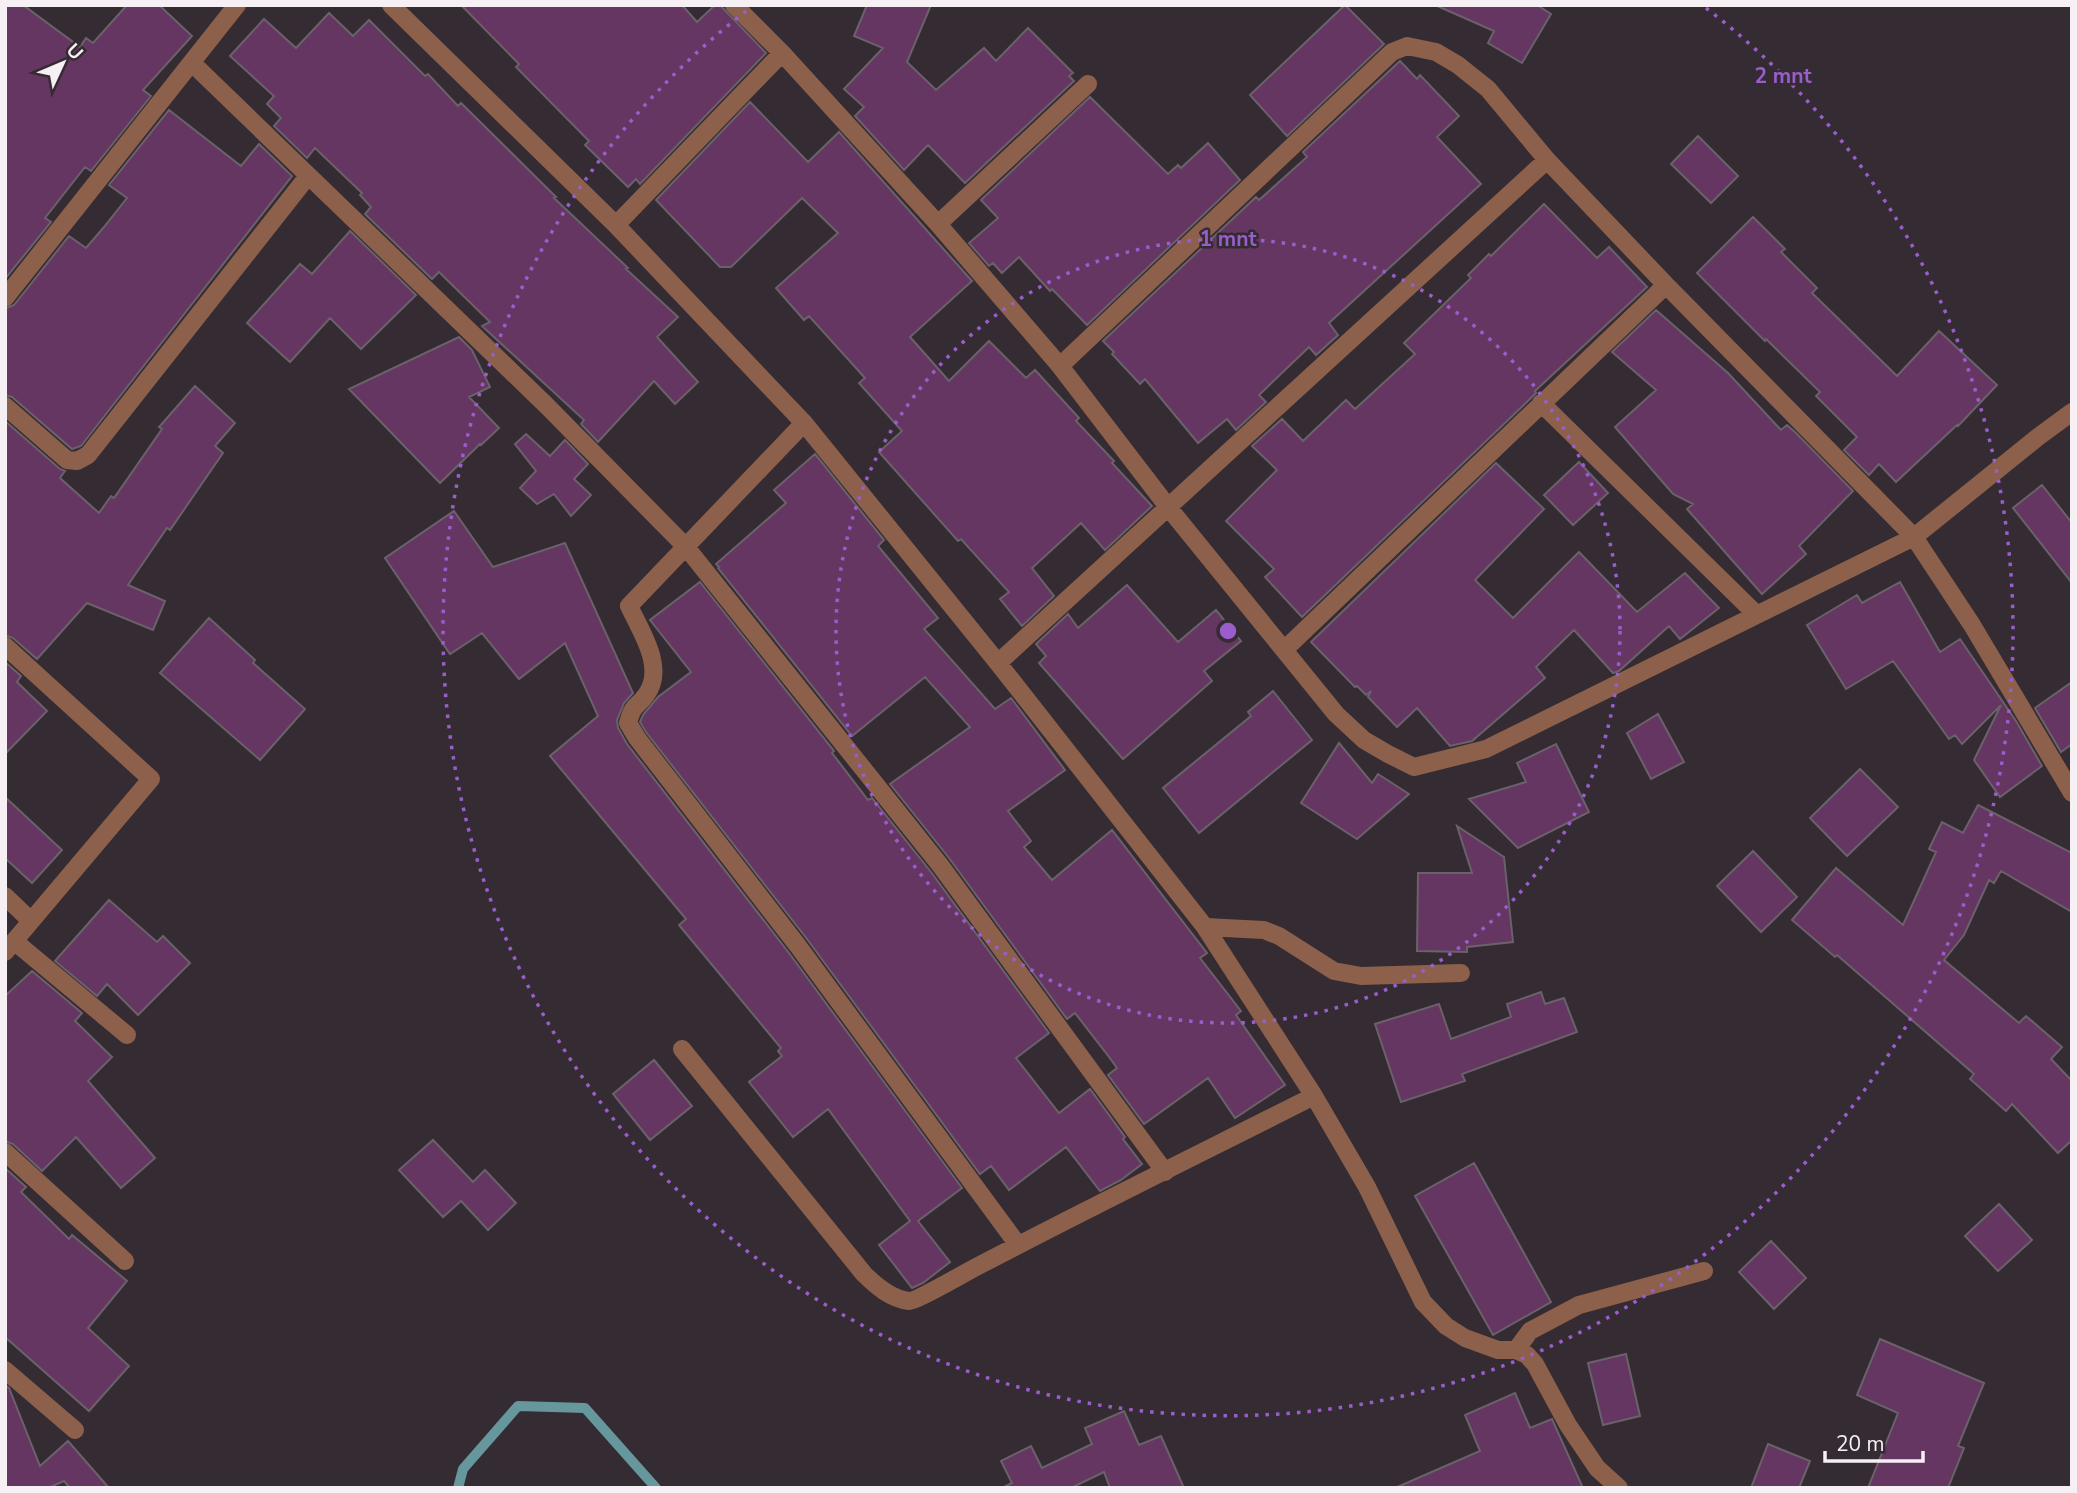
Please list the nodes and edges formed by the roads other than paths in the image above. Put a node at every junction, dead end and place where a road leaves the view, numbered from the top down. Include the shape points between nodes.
1 (237, 5) edge
2 (391, 5) edge
3 (734, 5) edge
4 (782, 53) junction
5 (191, 63) junction
6 (1088, 83) dead end
7 (1547, 160) junction
8 (308, 176) junction
9 (937, 224) junction
10 (616, 225) junction
11 (1666, 285) junction
12 (5, 298) edge
13 (1060, 366) junction
14 (1541, 403) junction
15 (5, 406) edge
16 (2072, 412) edge
17 (804, 423) junction
18 (1168, 507) junction
19 (1914, 537) junction
20 (686, 547) junction
21 (1757, 615) junction
22 (5, 646) edge
23 (1284, 650) junction
24 (998, 663) junction
25 (2072, 793) edge
26 (5, 896) edge
27 (31, 921) junction
28 (1205, 927) junction
29 (10, 946) edge
30 (1461, 973) dead end
31 (127, 1035) dead end
32 (682, 1049) dead end
33 (1314, 1096) junction
34 (5, 1152) edge
35 (1165, 1172) junction
36 (1018, 1245) junction
37 (125, 1261) dead end
38 (1704, 1271) dead end
39 (1516, 1350) junction
40 (5, 1370) edge
41 (75, 1430) dead end
42 (1619, 1488) edge

1 - 5 street
2 - 10 street
3 - 4 street
4 - 9 street
4 - 10 street
5 - 8 street
5 - 12 street
6 - 9 street
7 - 11 street
7 - 13 street via 1488,89 1458,65 1436,52 1407,46 1392,52
7 - 18 street
8 - 15 street via 88,455 67,460
8 - 20 street
9 - 13 street
10 - 17 street
11 - 14 street
11 - 19 street
13 - 18 street
14 - 21 street
14 - 23 street
16 - 19 street
17 - 20 street
17 - 24 street
18 - 23 street
18 - 24 street
19 - 21 street
19 - 25 street
20 - 35 street via 940,864
20 - 36 street via 629,606 653,661 654,677 646,695 632,708 628,723
21 - 23 street via 1486,749 1414,767 1364,740
22 - 27 street via 151,779
24 - 28 street
26 - 27 street
27 - 29 street
28 - 30 street via 1264,930 1334,971 1361,976
28 - 33 street
29 - 31 street
32 - 36 street via 864,1274 890,1294 910,1301 923,1297
33 - 35 street
33 - 39 street via 1367,1187 1423,1302 1465,1338 1498,1350
34 - 37 street
35 - 36 street
38 - 39 street via 1579,1305 1530,1331
39 - 42 street via 1535,1364 1597,1468
40 - 41 street

